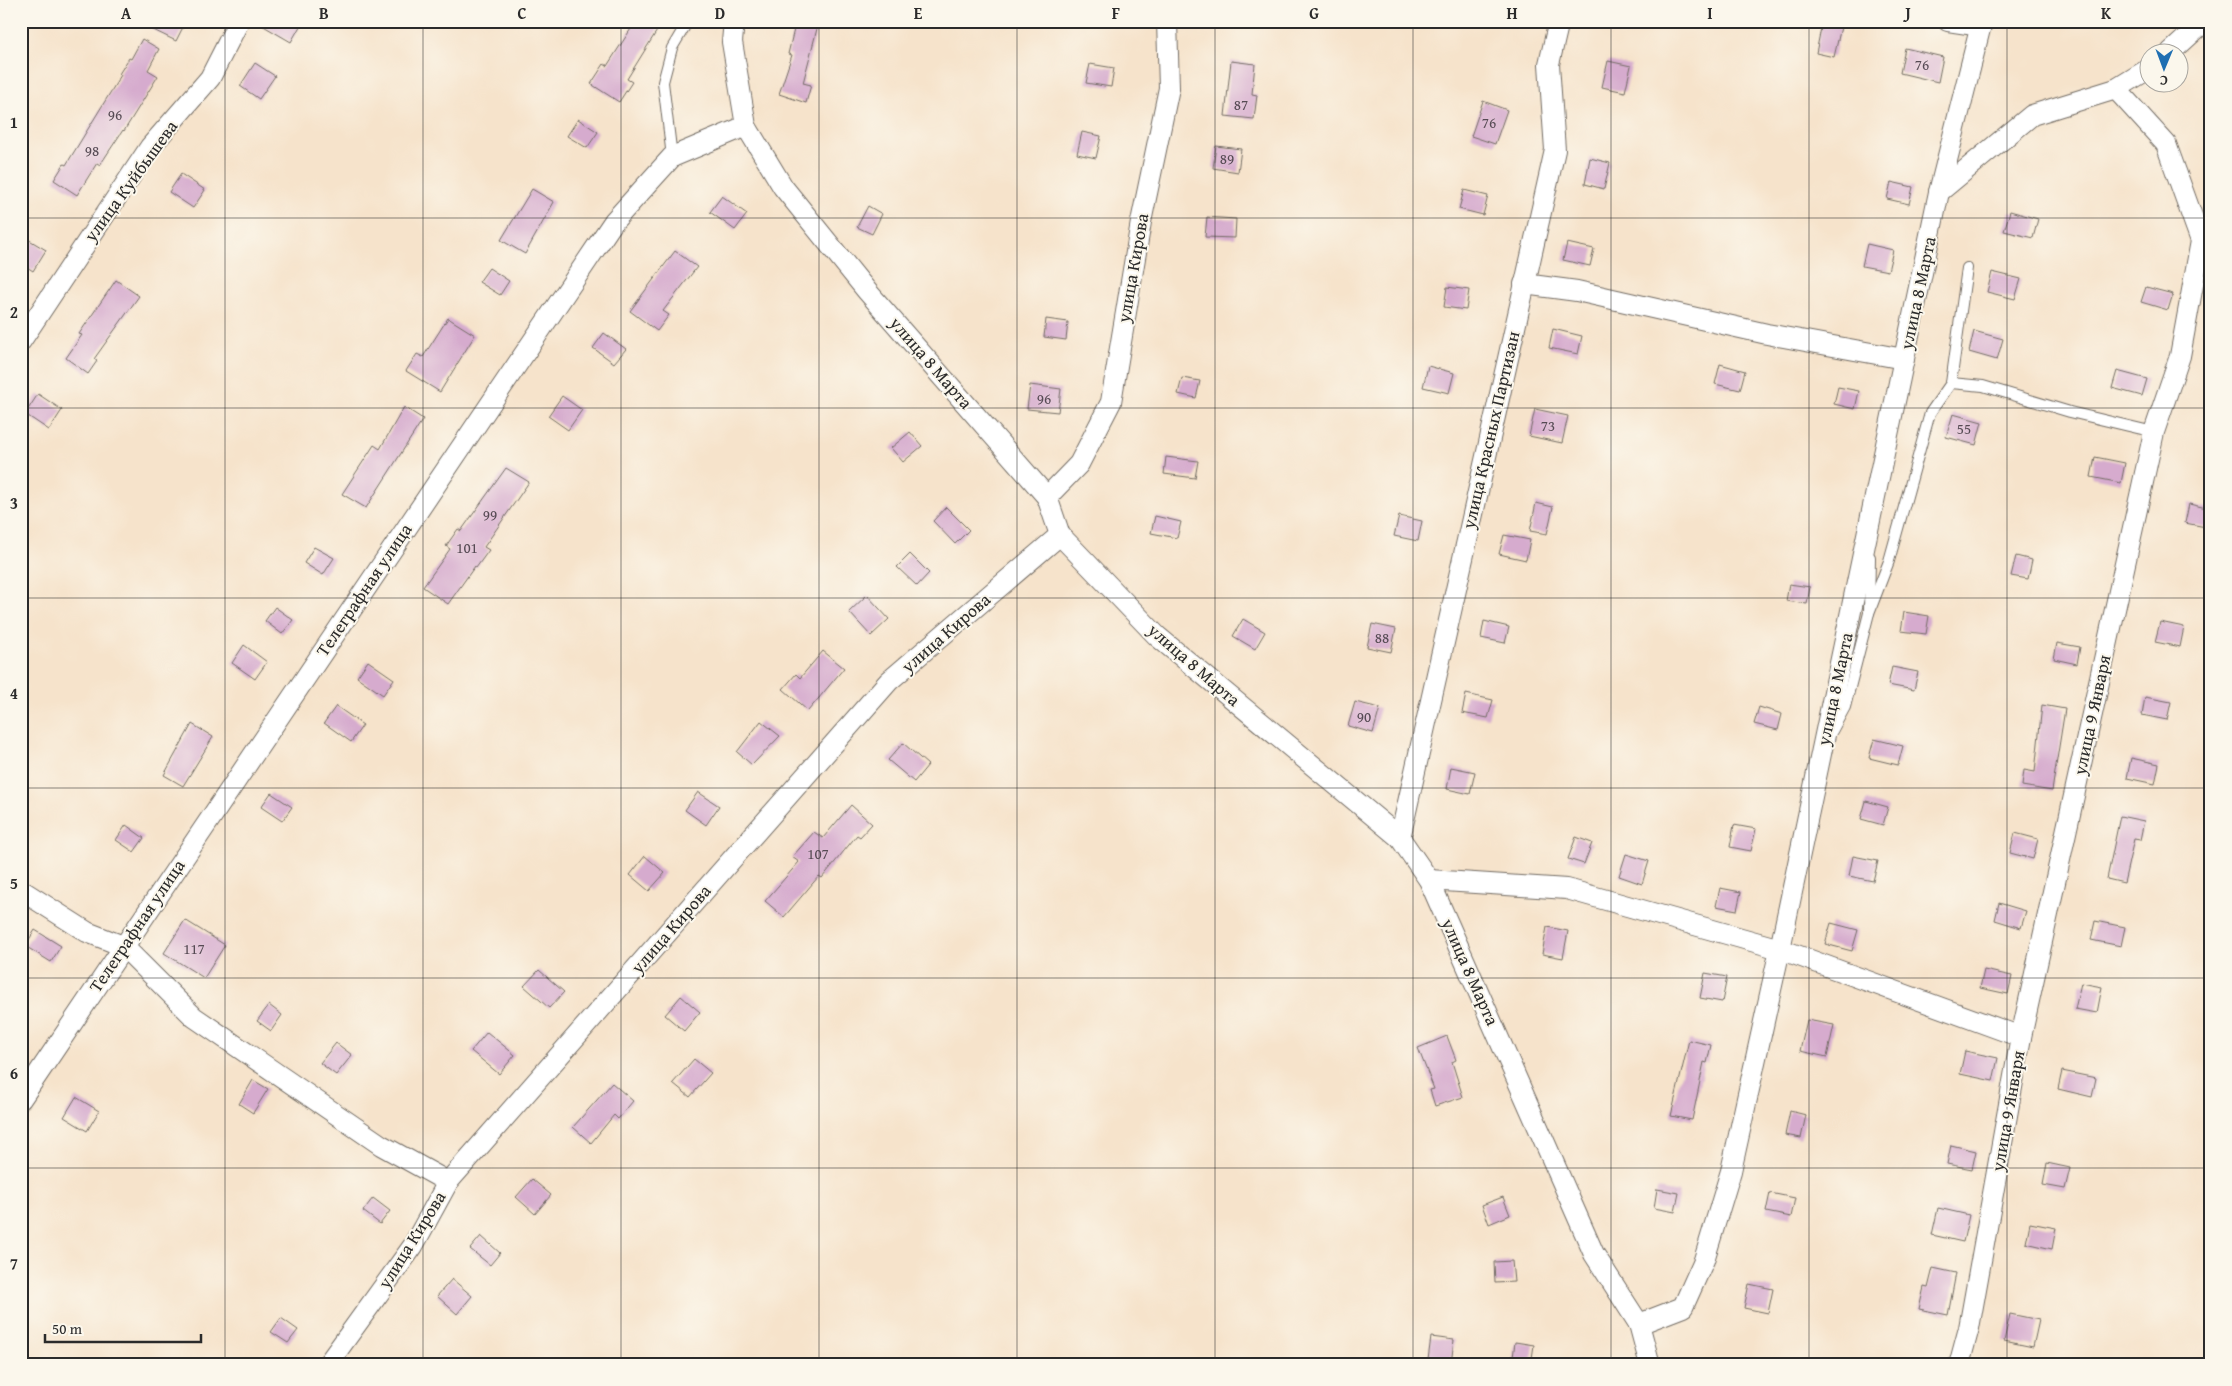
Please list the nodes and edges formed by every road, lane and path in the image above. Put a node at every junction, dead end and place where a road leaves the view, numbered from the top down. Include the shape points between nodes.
1 (239, 21) edge
2 (688, 21) edge
3 (734, 21) edge
4 (1167, 21) edge
5 (1559, 21) edge
6 (1948, 21) edge
7 (2205, 21) edge
8 (1982, 24) edge
9 (2182, 42) edge
10 (2140, 74) edge
11 (2116, 89) junction
12 (746, 126) junction
13 (672, 157) junction
14 (1939, 192) junction
15 (1967, 268) dead end
16 (1524, 284) junction
17 (21, 340) edge
18 (1904, 359) junction
19 (1951, 383) junction
20 (2154, 432) junction
21 (1048, 497) junction
22 (1870, 521) junction
23 (1060, 535) junction
24 (1870, 614) junction
25 (1822, 749) junction
26 (1400, 838) junction
27 (1429, 880) junction
28 (21, 890) edge
29 (123, 946) junction
30 (1780, 949) junction
31 (2021, 1037) junction
32 (21, 1099) edge
33 (448, 1182) junction
34 (1639, 1324) junction
35 (327, 1365) edge
36 (1650, 1365) edge
37 (1959, 1365) edge

1 - 17 street, улица Куйбышева via 210,78 150,147
2 - 13 lane via 672,48 663,82
3 - 12 street, улица 8 Марта via 732,42
4 - 21 street, улица Кирова via 1169,88 1141,222 1111,402 1079,464
5 - 16 street, улица Красных Партизан via 1549,64 1554,150
6 - 8 street
7 - 9 street
8 - 14 street, улица 8 Марта
10 - 11 street
11 - 14 street via 2032,115
11 - 20 street, улица 9 Января via 2166,144 2201,241 2180,356
12 - 13 street, Телеграфная улица
12 - 21 street, улица 8 Марта via 783,187 837,254
13 - 29 street, Телеграфная улица via 614,221
14 - 18 street, улица 8 Марта
15 - 19 lane
16 - 18 street via 1577,291 1767,334
16 - 26 street, улица Красных Партизан
18 - 22 street, улица 8 Марта
19 - 20 lane via 1983,386 2070,412
19 - 24 lane via 1930,413 1889,561
20 - 31 street, улица 9 Января
21 - 23 street, улица 8 Марта
22 - 24 lane
22 - 25 street, улица 8 Марта
23 - 26 street, улица 8 Марта via 1157,636
23 - 33 street, улица Кирова via 889,681
24 - 25 lane via 1845,708
25 - 30 street, улица 8 Марта
26 - 27 street, улица 8 Марта
27 - 30 street via 1567,889
27 - 34 street, улица 8 Марта via 1594,1254
28 - 29 street via 87,932
29 - 32 street, Телеграфная улица
29 - 33 street via 194,1017 381,1146
30 - 31 street
30 - 34 street, улица 8 Марта via 1731,1171 1704,1260 1682,1307
31 - 37 street, улица 9 Января via 1969,1328
33 - 35 street, улица Кирова via 413,1246
34 - 36 street, улица 8 Марта

